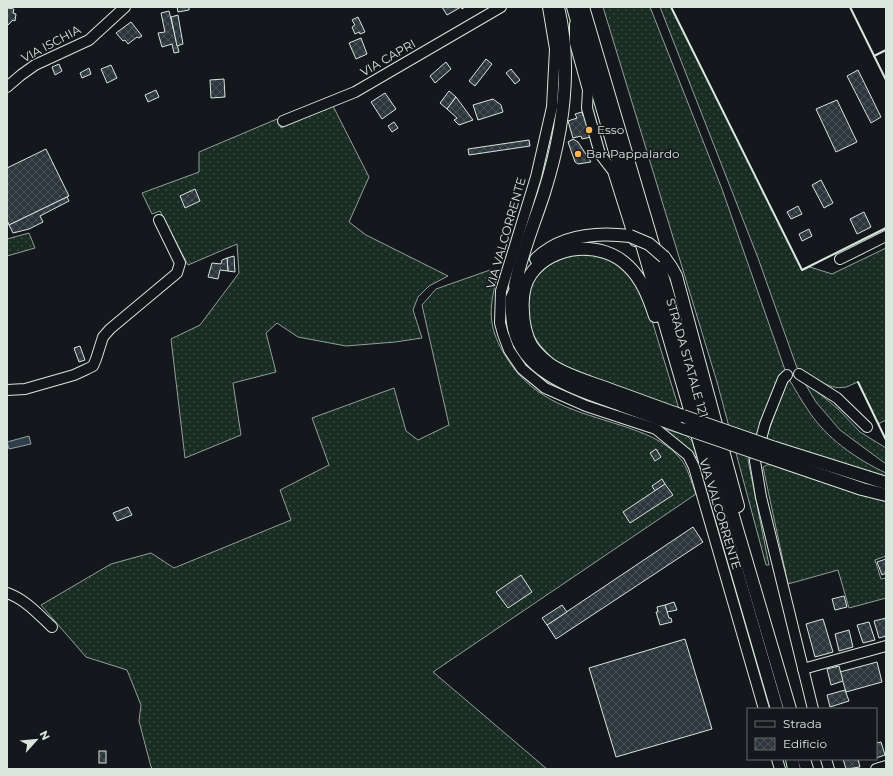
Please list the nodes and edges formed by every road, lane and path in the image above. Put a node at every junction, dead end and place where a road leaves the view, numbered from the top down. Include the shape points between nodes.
1 (125, 7) edge
2 (501, 7) edge
3 (548, 7) edge
4 (558, 7) edge
5 (577, 10) edge
6 (7, 88) edge
7 (283, 121) dead end
8 (159, 220) dead end
9 (886, 236) edge
10 (840, 259) dead end
11 (512, 298) junction
12 (799, 374) dead end
13 (787, 375) dead end
14 (7, 390) edge
15 (867, 428) dead end
16 (699, 440) junction
17 (773, 453) junction
18 (886, 483) edge
19 (886, 495) edge
20 (7, 593) edge
21 (52, 627) dead end
22 (886, 646) edge
23 (803, 669) junction
24 (781, 680) junction
25 (764, 708) edge
26 (777, 708) edge
27 (790, 708) edge
28 (813, 708) edge
29 (886, 766) edge
30 (876, 769) edge

1 - 6 street, VIA ISCHIA via 89,40 35,65
2 - 7 street, VIA CAPRI via 355,92
3 - 25 street, VIA VALCORRENTE via 555,49 552,107 536,177 501,291 500,323 503,334 509,350 522,369 545,388 586,406 656,429 688,455 694,467
4 - 11 main road via 565,62 563,116 543,194 518,266
5 - 16 main road, STRADA STATALE 121
5 - 24 main road, STRADA STATALE 121
8 - 14 street via 180,263 177,273 110,329 103,337 93,366 74,375 25,389
9 - 10 street
11 - 17 main road, bridge via 512,314 518,340 531,360 558,381 687,429
11 - 24 main road, bridge via 531,264 550,248 566,241 593,235 630,236 649,244 664,257 676,276 769,617
12 - 15 street via 837,398
13 - 23 street via 783,379 765,424 755,461 761,497
16 - 17 main road, bridge via 682,408 654,312 644,288 632,270 610,253 594,249 574,249 543,262 530,275 522,296 523,321 531,344 548,364 571,375 683,416
16 - 26 main road, STRADA STATALE 121
17 - 18 main road
17 - 19 main road via 862,489
20 - 21 street via 30,607
22 - 23 street
23 - 28 street
24 - 27 main road, STRADA STATALE 121
29 - 30 street

